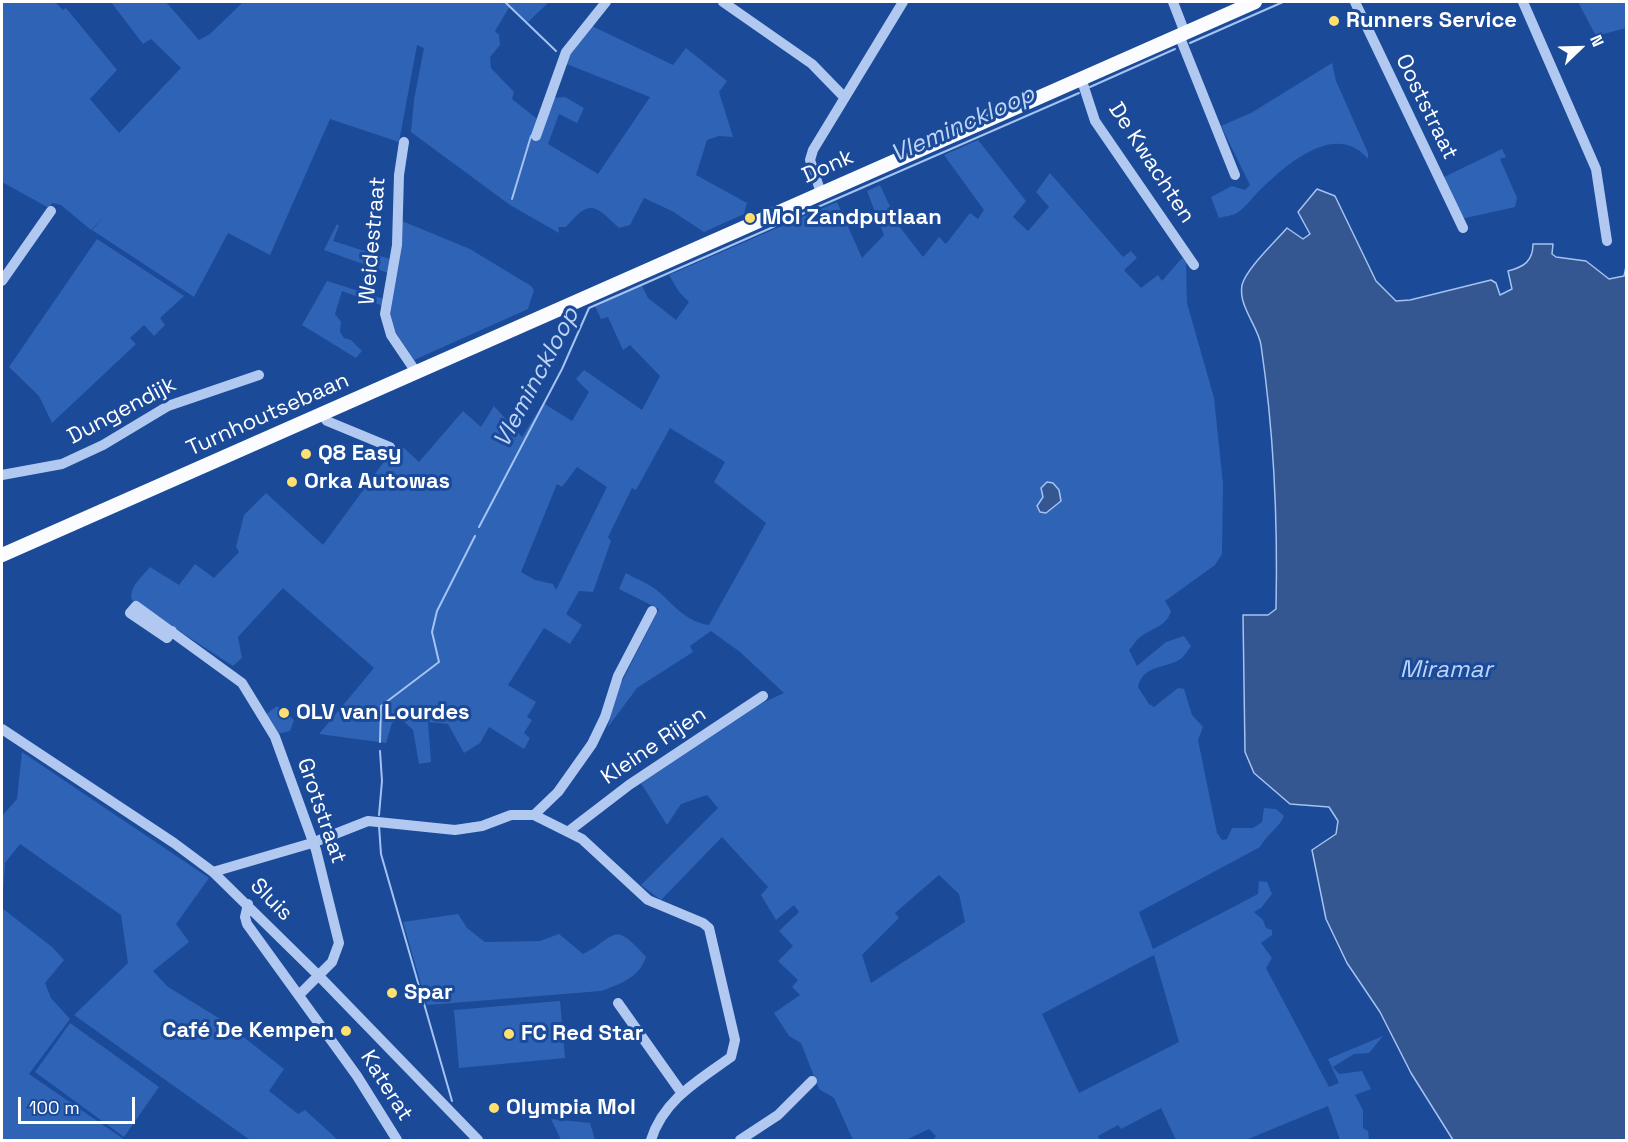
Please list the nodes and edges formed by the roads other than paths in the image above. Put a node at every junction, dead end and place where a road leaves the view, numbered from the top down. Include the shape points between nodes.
1 (606, 2) edge
2 (723, 2) edge
3 (903, 2) edge
4 (1173, 2) edge
5 (1255, 2) edge
6 (1355, 2) edge
7 (1523, 2) edge
8 (1182, 34) junction
9 (1081, 78) junction
10 (844, 97) junction
11 (536, 136) dead end
12 (404, 142) dead end
13 (1235, 175) dead end
14 (821, 193) junction
15 (51, 211) dead end
16 (1463, 228) dead end
17 (1607, 241) dead end
18 (1194, 265) dead end
19 (2, 281) edge
20 (550, 313) joint
21 (416, 372) junction
22 (259, 375) dead end
23 (321, 414) junction
24 (390, 447) dead end
25 (2, 475) edge
26 (2, 555) edge
27 (652, 611) dead end
28 (172, 631) dead end
29 (763, 696) dead end
30 (2, 729) edge
31 (534, 815) junction
32 (569, 831) junction
33 (312, 843) junction
34 (213, 872) junction
35 (248, 904) junction
36 (319, 976) junction
37 (299, 995) junction
38 (618, 1004) dead end
39 (812, 1081) dead end
40 (681, 1092) junction
41 (397, 1140) edge
42 (478, 1140) edge
43 (651, 1140) edge
44 (740, 1140) edge

1 - 11 street via 566,52
2 - 10 street via 812,64
3 - 10 street
4 - 8 street
5 - 8 main road, Donk
6 - 16 street, Ooststraat
7 - 17 street via 1596,169
8 - 9 main road, Donk
8 - 13 street
9 - 14 main road, Donk
9 - 18 street, De Kwachten via 1095,121
10 - 14 street via 810,160
12 - 21 street, Weidestraat via 397,245 385,314 391,335
14 - 20 main road, Donk
15 - 19 street
20 - 21 main road, Turnhoutsebaan
21 - 23 main road, Turnhoutsebaan
22 - 25 street, Dungendijk via 168,406 75,459
23 - 24 street via 327,421
23 - 26 main road, Turnhoutsebaan
27 - 31 street via 618,676 592,744 565,783
28 - 33 street, Grotstraat via 242,683 275,737
29 - 32 street, Kleine Rijen via 629,785
30 - 34 street, Sluis
31 - 32 street
31 - 33 street via 511,815 482,826 455,830 376,819
32 - 40 street via 582,838 648,900 709,928 734,1050
33 - 34 street
33 - 36 street, Grotstraat via 339,943 332,962
34 - 35 street, Sluis
35 - 36 street, Sluis
35 - 37 street, Katerat via 247,924
36 - 37 street, Grotstraat
36 - 42 street, Sluis
37 - 41 street, Katerat
38 - 40 street
39 - 44 street via 778,1114
40 - 43 street

